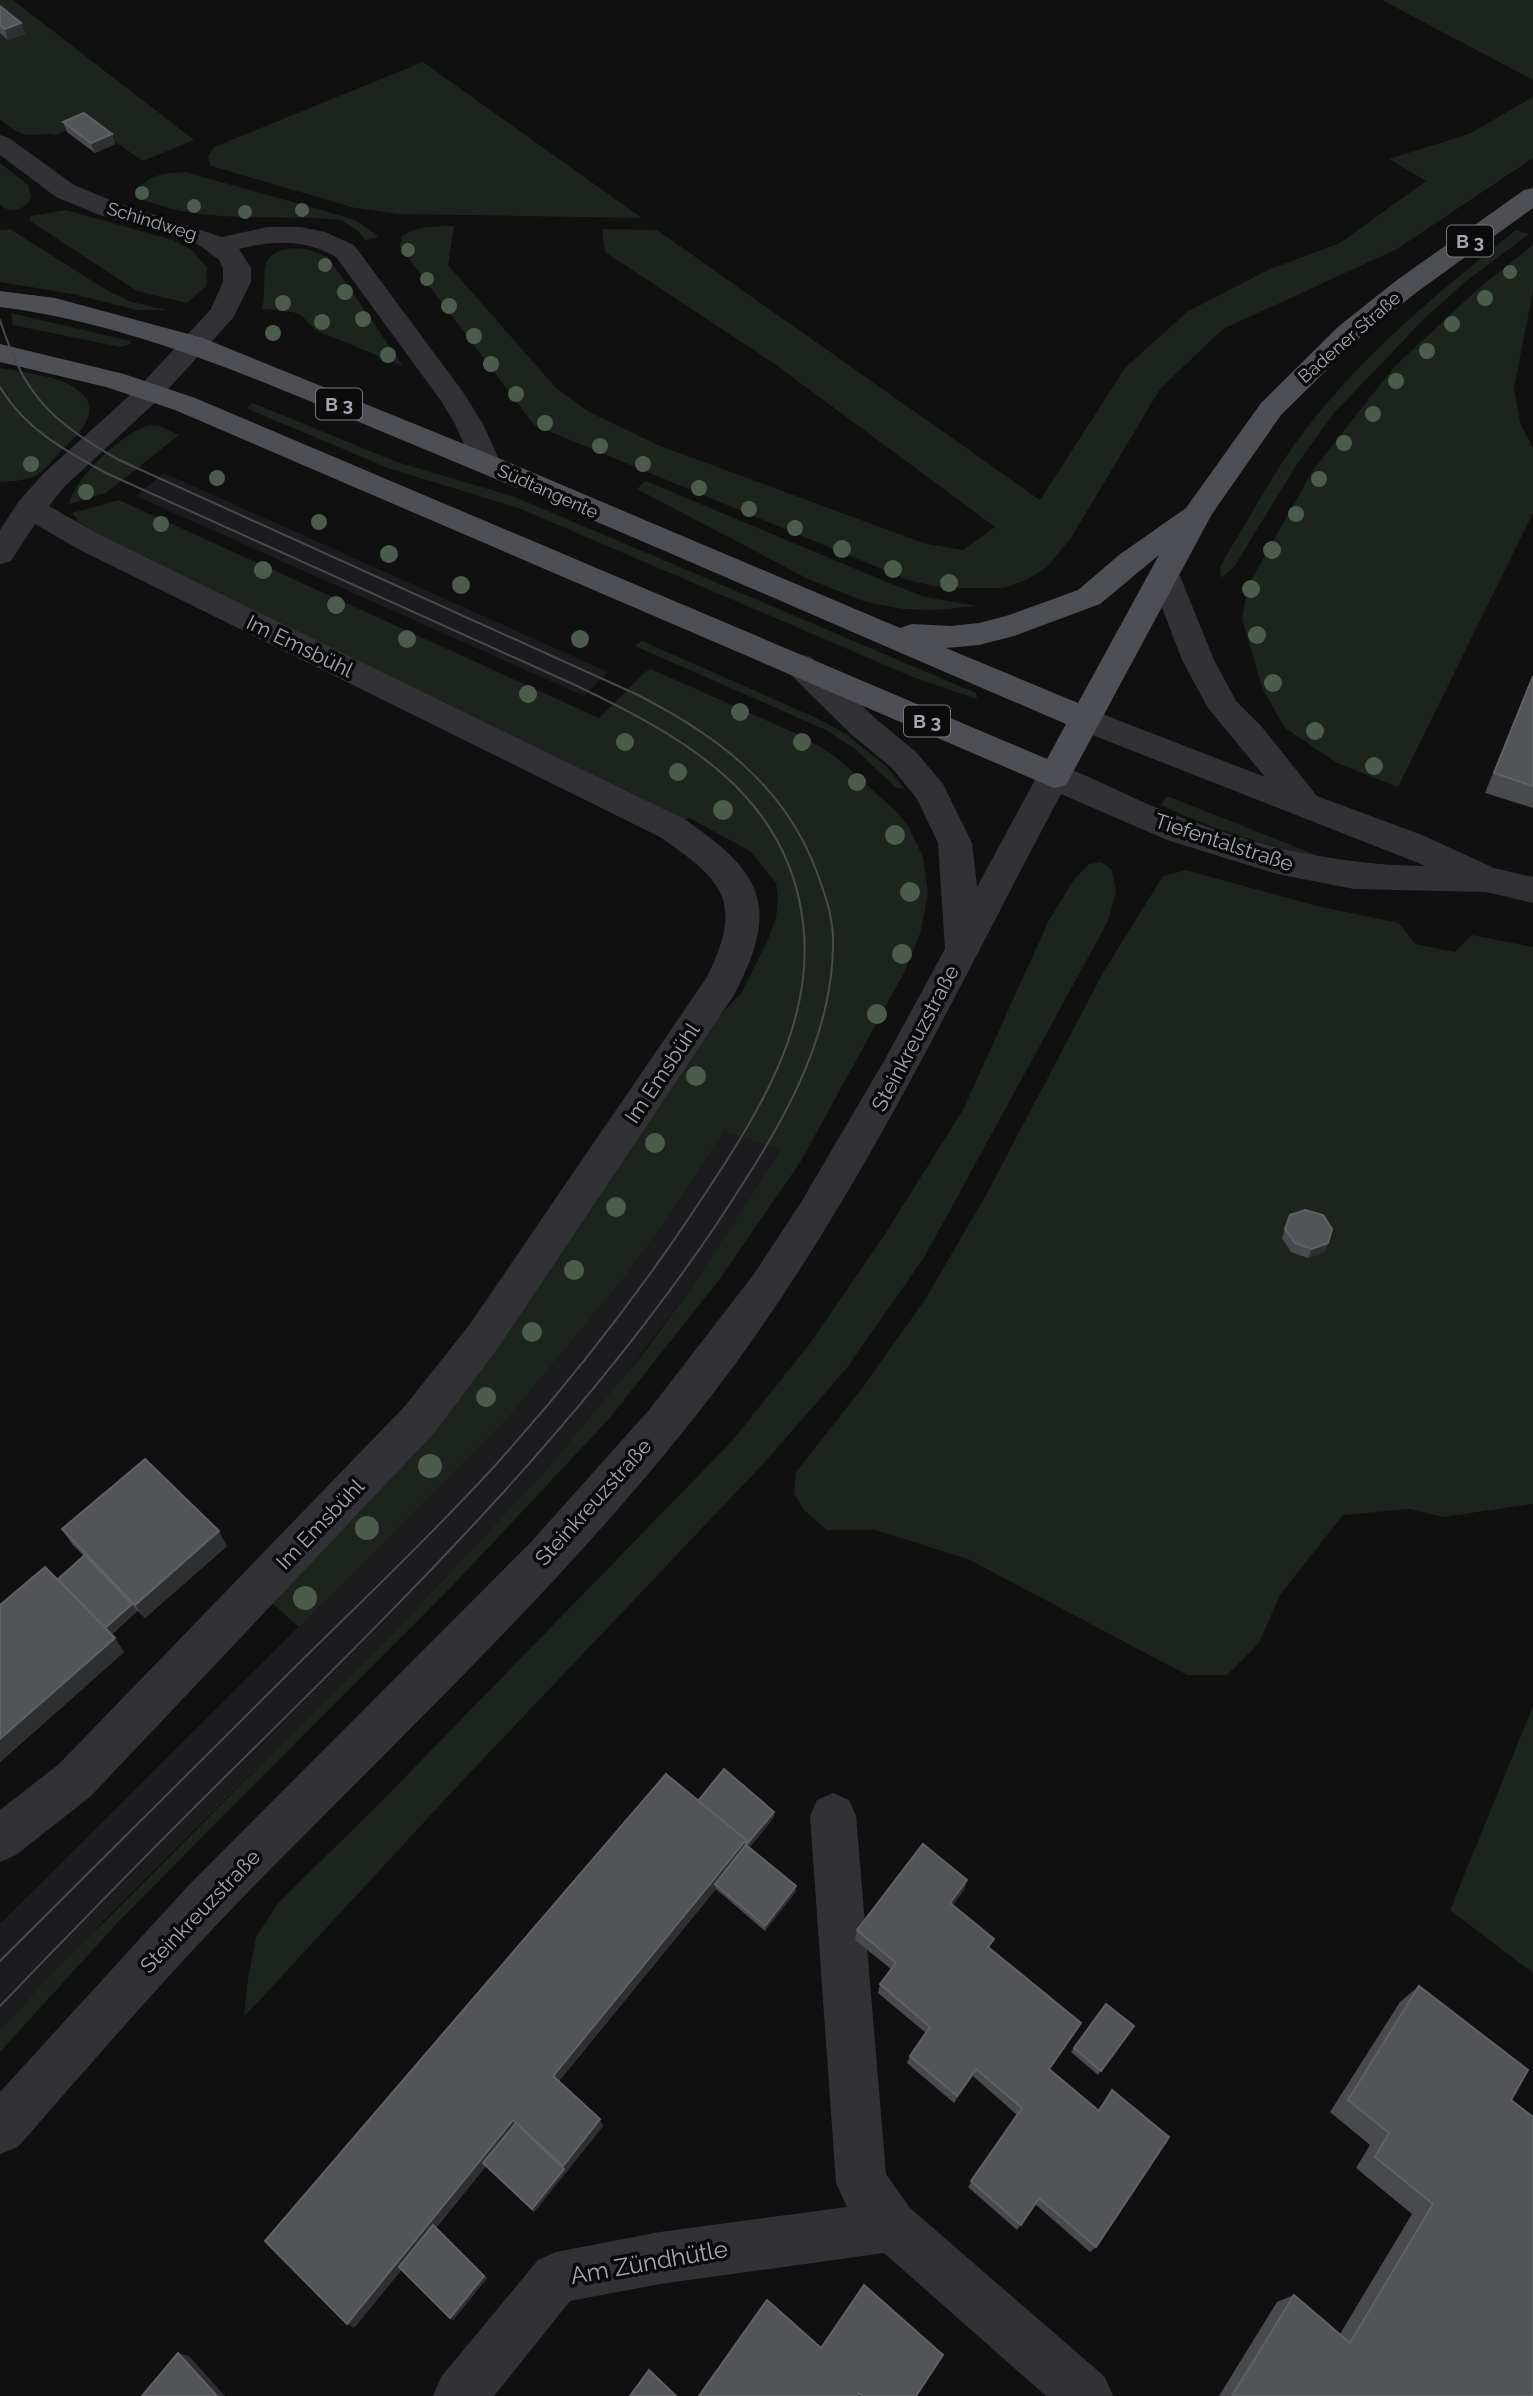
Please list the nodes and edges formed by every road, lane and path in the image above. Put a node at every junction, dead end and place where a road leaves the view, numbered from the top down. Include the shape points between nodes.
1 (0, 143) edge
2 (1533, 196) edge
3 (220, 246) junction
4 (0, 299) edge
5 (192, 344) junction
6 (0, 353) edge
7 (150, 392) junction
8 (486, 464) junction
9 (30, 508) junction
10 (1199, 511) junction
11 (0, 554) edge
12 (1165, 576) junction
13 (886, 632) junction
14 (800, 665) junction
15 (1084, 719) junction
16 (1054, 776) junction
17 (1306, 806) junction
18 (1486, 879) junction
19 (1533, 890) edge
20 (962, 950) junction
21 (833, 1816) dead end
22 (0, 1839) edge
23 (0, 2129) edge
24 (892, 2226) junction
25 (460, 2396) edge
26 (1086, 2396) edge

1 - 3 street, Schindweg via 65,191
2 - 10 main road, Badener Straße / B 3 via 1407,286 1311,367 1271,409
3 - 5 street, Schindweg via 237,268 237,282 223,312
3 - 8 street via 291,234 332,241 345,250 453,397
4 - 5 main road, Südtangente / B 3 via 80,312
5 - 7 street, Schindweg
5 - 8 main road, Südtangente / B 3
6 - 7 main road, B 3
7 - 9 street, Schindweg
7 - 14 main road, B 3
8 - 13 main road, Südtangente / B 3
9 - 11 street, Schindweg
9 - 22 street, Im Emsbühl via 91,543 672,828 700,846 735,880 745,908 743,933 721,985 499,1314 420,1419 75,1780
10 - 12 main road, Badener Straße / B 3
10 - 13 main road, Badener Straße via 1089,597 979,634 951,637
12 - 15 main road, Badener Straße / B 3
12 - 17 street via 1198,660 1224,708
13 - 15 main road, Südtangente / B 3
14 - 16 main road, B 3
14 - 20 street via 904,760 931,793 955,843
15 - 16 main road, Badener Straße / B 3
15 - 17 street, Tiefentalstraße
16 - 18 street, Tiefentalstraße via 1182,831 1311,869 1396,878
16 - 20 street, Steinkreuzstraße
17 - 18 street, Tiefentalstraße via 1410,844
18 - 19 street, Tiefentalstraße
20 - 23 street, Steinkreuzstraße via 854,1151 786,1259 721,1352 637,1455 455,1652 231,1877
21 - 24 street via 861,2183
24 - 25 street, Am Zündhütle via 660,2258 556,2278
24 - 26 street

